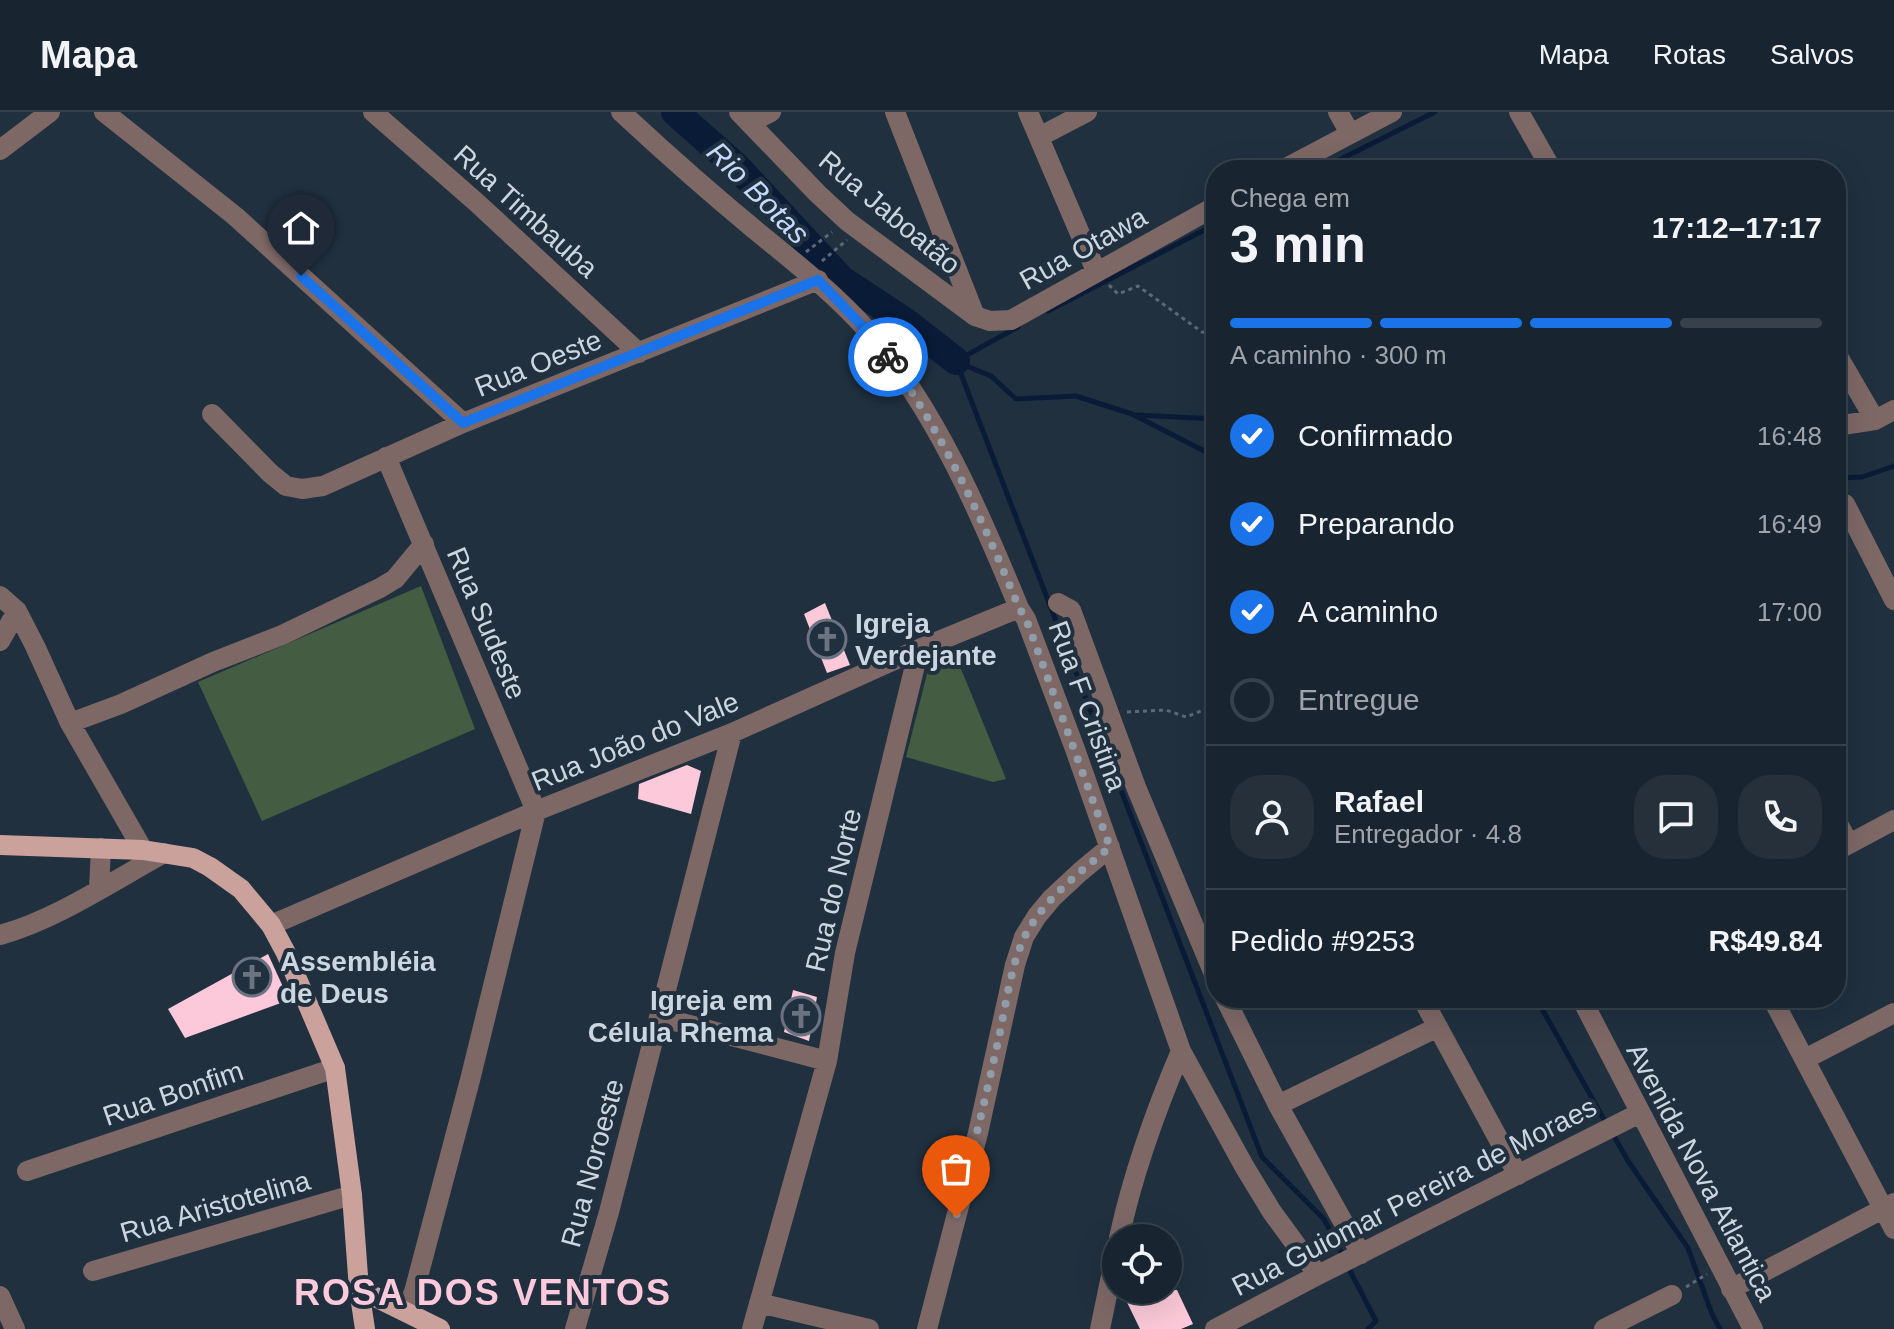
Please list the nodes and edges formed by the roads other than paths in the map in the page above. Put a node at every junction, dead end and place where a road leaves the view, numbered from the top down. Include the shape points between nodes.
1 (50, 112) edge
2 (104, 112) edge
3 (373, 112) edge
4 (621, 112) edge
5 (770, 112) edge
6 (895, 112) edge
7 (1028, 112) edge
8 (1087, 112) edge
9 (1338, 112) edge
10 (1392, 112) edge
11 (1519, 112) edge
12 (744, 117) edge
13 (1350, 133) junction
14 (1039, 137) junction
15 (0, 150) edge
16 (1300, 160) edge
17 (1546, 160) edge
18 (1206, 211) edge
19 (808, 270) junction
20 (1096, 271) junction
21 (975, 316) junction
22 (639, 353) junction
23 (1846, 370) edge
24 (1894, 410) edge
25 (212, 414) dead end
26 (1875, 420) junction
27 (463, 423) junction
28 (1846, 424) edge
29 (386, 457) junction
30 (1846, 506) edge
31 (424, 544) junction
32 (435, 571) junction
33 (395, 579) junction
34 (0, 596) edge
35 (1894, 600) edge
36 (1058, 603) dead end
37 (1019, 608) junction
38 (17, 611) junction
39 (0, 641) edge
40 (919, 649) junction
41 (70, 723) junction
42 (732, 733) junction
43 (536, 811) junction
44 (1894, 820) edge
45 (0, 845) edge
46 (1846, 846) edge
47 (1110, 847) junction
48 (101, 848) junction
49 (153, 851) junction
50 (99, 889) junction
51 (271, 925) junction
52 (0, 935) edge
53 (1206, 954) edge
54 (1230, 1008) edge
55 (1428, 1008) edge
56 (1585, 1008) edge
57 (1777, 1008) edge
58 (1894, 1013) edge
59 (659, 1017) junction
60 (1438, 1027) junction
61 (1181, 1051) junction
62 (1805, 1059) junction
63 (827, 1061) junction
64 (335, 1068) junction
65 (1278, 1105) junction
66 (1632, 1118) junction
67 (27, 1171) dead end
68 (1518, 1175) junction
69 (352, 1195) junction
70 (1889, 1206) edge
71 (1122, 1224) edge
72 (1894, 1229) edge
73 (1357, 1255) junction
74 (93, 1271) dead end
75 (1322, 1273) junction
76 (359, 1289) junction
77 (1731, 1289) junction
78 (1672, 1295) road end
79 (0, 1296) edge
80 (759, 1303) junction
81 (1105, 1304) edge
82 (406, 1311) junction
83 (15, 1329) edge
84 (365, 1329) edge
85 (440, 1329) edge
86 (575, 1329) edge
87 (752, 1329) edge
88 (869, 1329) edge
89 (927, 1329) edge
90 (1100, 1329) edge
91 (1215, 1329) edge
92 (1604, 1329) edge
93 (1753, 1329) edge

1 - 15 street
2 - 27 street via 235,216
3 - 22 street, Rua Timbauba
4 - 19 street, Rua F Cristina
5 - 12 street
6 - 21 street
7 - 14 street
8 - 14 street
9 - 13 street
10 - 13 street
11 - 17 street
12 - 21 street, Rua Jaboatão via 847,221
13 - 16 street
14 - 20 street
18 - 20 street, Rua Otawa
19 - 22 street, Rua Oeste
19 - 37 street, Rua F Cristina via 868,332 925,411 982,519
20 - 21 street, Rua Otawa via 1011,320
22 - 27 street, Rua Oeste
23 - 26 street
24 - 26 street
25 - 29 street, Rua Oeste via 286,486 323,486
26 - 28 street
27 - 29 street, Rua Oeste
29 - 31 street, Rua Sudeste
30 - 35 street
31 - 32 street, Rua Sudeste
31 - 33 street
32 - 33 street
32 - 43 street, Rua Sudeste
33 - 41 street via 282,635
34 - 38 street
36 - 53 street, Rua F Cristina via 1071,610
37 - 40 street, Rua João do Vale
37 - 47 street, Rua F Cristina
38 - 39 street
38 - 41 street
40 - 42 street, Rua João do Vale
40 - 63 street, Rua do Norte via 845,953
41 - 49 street
42 - 43 street, Rua João do Vale
42 - 59 street, Rua Noroeste
43 - 51 street, Rua João do Vale
43 - 82 street
44 - 46 street
45 - 48 main road
47 - 61 street, Rua F Cristina
47 - 89 street via 1052,898 1024,937
48 - 49 main road
48 - 50 street
49 - 50 street
49 - 51 main road via 193,858 210,867 241,889
50 - 52 street
51 - 64 main road
54 - 65 street
55 - 60 street
56 - 66 street, Avenida Nova Atlantica
57 - 62 street
58 - 62 street
59 - 63 street
59 - 86 street, Rua Noroeste
60 - 65 street
60 - 68 street
61 - 71 street via 1150,1128
61 - 75 street, Rua F Cristina via 1272,1212
62 - 70 street
63 - 80 street, Rua do Norte
64 - 67 street, Rua Bonfim
64 - 69 main road
65 - 73 street
66 - 68 street, Rua Guiomar Pereira de Moraes
66 - 77 street, Avenida Nova Atlantica
68 - 73 street, Rua Guiomar Pereira de Moraes
69 - 74 street, Rua Aristotelina
69 - 76 main road
70 - 72 street
70 - 77 street
73 - 75 street, Rua Guiomar Pereira de Moraes
75 - 91 street, Rua Guiomar Pereira de Moraes
76 - 82 main road
76 - 84 main road
77 - 93 street, Avenida Nova Atlantica
78 - 92 street
79 - 83 street
80 - 87 street, Rua do Norte
80 - 88 street
81 - 90 street
82 - 85 main road

